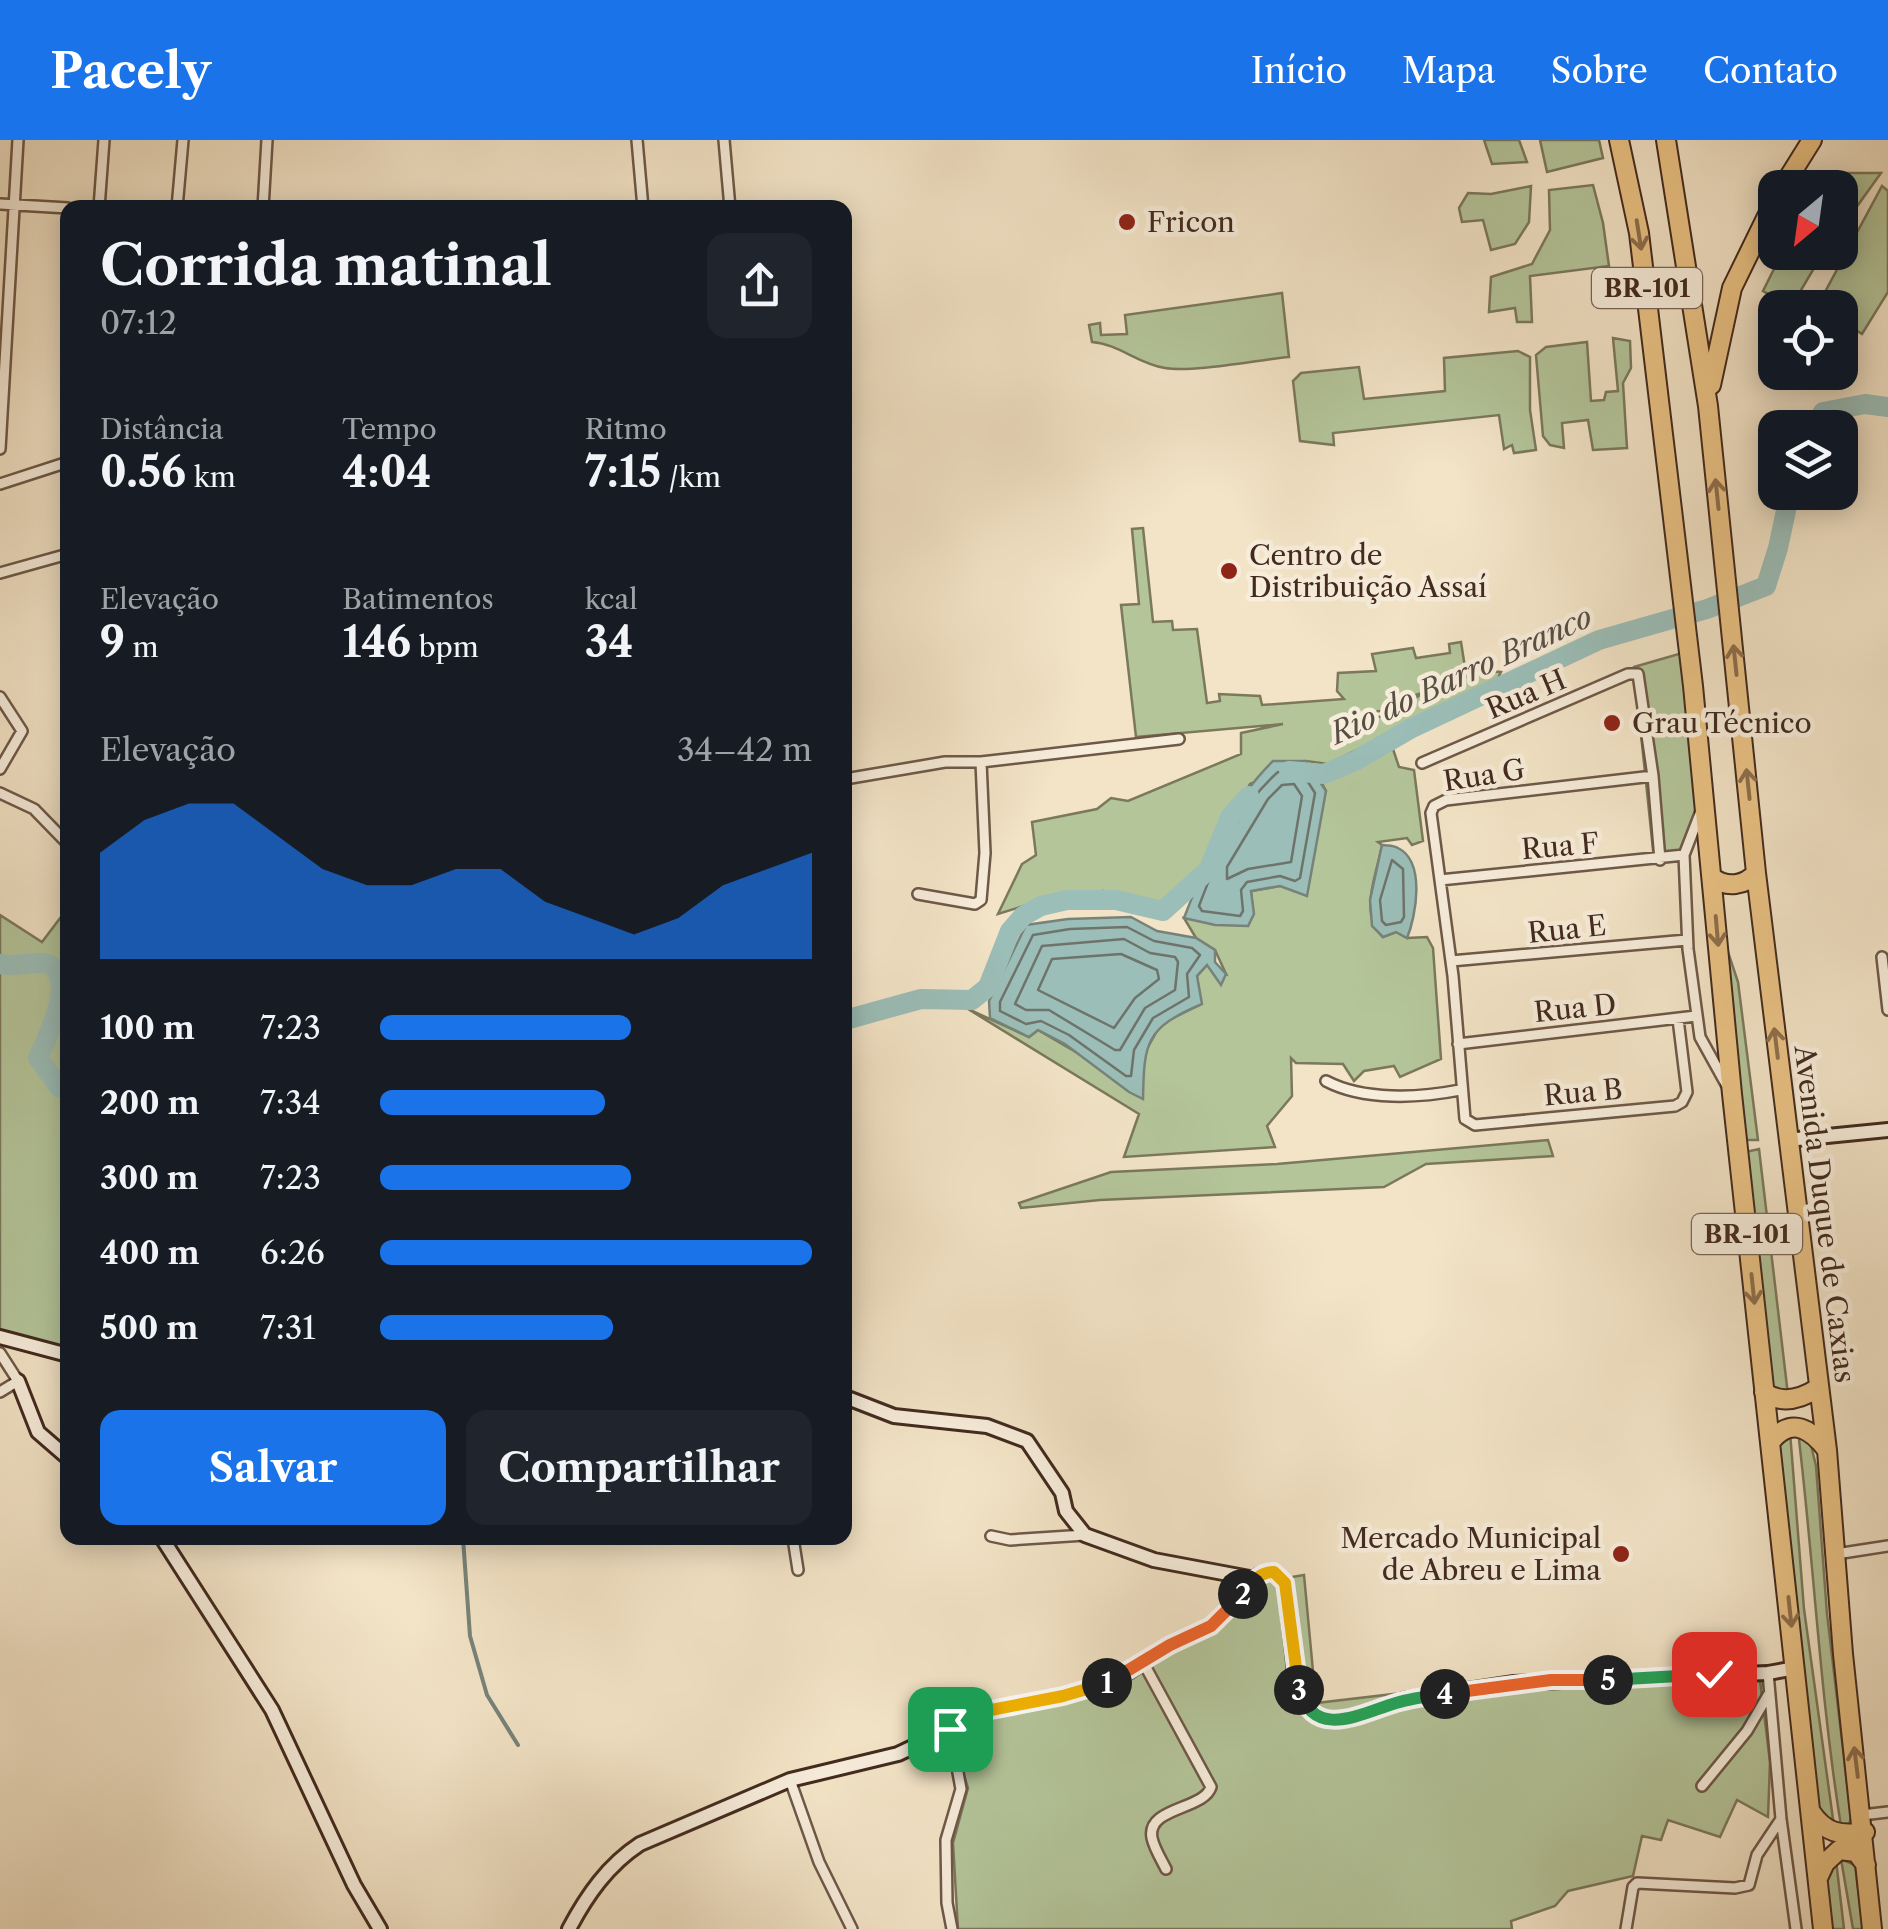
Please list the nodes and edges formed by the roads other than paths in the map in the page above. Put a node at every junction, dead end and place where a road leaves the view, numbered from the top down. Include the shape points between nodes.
1 (18, 140) edge
2 (104, 140) edge
3 (183, 140) edge
4 (268, 140) edge
5 (637, 140) edge
6 (724, 140) edge
7 (1619, 140) edge
8 (1666, 140) edge
9 (1812, 140) edge
10 (1793, 170) edge
11 (100, 200) edge
12 (178, 200) edge
13 (263, 200) edge
14 (642, 200) edge
15 (729, 200) edge
16 (0, 204) edge
17 (13, 205) junction
18 (60, 208) edge
19 (1758, 235) edge
20 (4, 296) edge
21 (1708, 406) junction
22 (0, 448) edge
23 (60, 465) edge
24 (0, 484) edge
25 (60, 556) edge
26 (0, 573) edge
27 (0, 698) edge
28 (1179, 739) dead end
29 (980, 762) junction
30 (1422, 763) dead end
31 (0, 769) edge
32 (1653, 776) junction
33 (852, 778) edge
34 (0, 793) edge
35 (1706, 799) junction
36 (60, 836) edge
37 (1684, 856) junction
38 (1660, 860) junction
39 (1756, 873) junction
40 (1713, 878) junction
41 (1440, 880) junction
42 (918, 894) dead end
43 (1687, 940) junction
44 (1882, 957) dead end
45 (1451, 961) junction
46 (1888, 1010) edge
47 (1696, 1016) junction
48 (1678, 1019) junction
49 (1458, 1044) junction
50 (1326, 1081) dead end
51 (1460, 1090) junction
52 (1732, 1094) junction
53 (1888, 1130) edge
54 (1788, 1140) junction
55 (0, 1337) edge
56 (0, 1354) edge
57 (60, 1354) edge
58 (18, 1381) junction
59 (1818, 1388) junction
60 (0, 1392) edge
61 (1764, 1392) junction
62 (852, 1399) edge
63 (1772, 1440) junction
64 (1827, 1450) junction
65 (60, 1451) edge
66 (1085, 1535) junction
67 (991, 1536) dead end
68 (166, 1545) edge
69 (795, 1545) edge
70 (1888, 1546) edge
71 (1836, 1554) junction
72 (798, 1570) dead end
73 (1255, 1579) junction
74 (1143, 1662) junction
75 (1796, 1668) junction
76 (1768, 1673) junction
77 (1770, 1692) junction
78 (950, 1729) junction
79 (790, 1780) junction
80 (1702, 1786) dead end
81 (1808, 1807) junction
82 (1888, 1812) edge
83 (1780, 1819) junction
84 (1863, 1824) junction
85 (1866, 1865) junction
86 (1166, 1869) dead end
87 (1816, 1882) junction
88 (380, 1929) edge
89 (570, 1929) edge
90 (852, 1929) edge
91 (952, 1929) edge
92 (1626, 1929) edge
93 (1796, 1929) edge
94 (1822, 1929) edge
95 (1872, 1929) edge

1 - 17 street
2 - 11 street
3 - 12 street
4 - 13 street
5 - 14 street
6 - 15 street
7 -> 35 highway, BR-101 via 1640,233
8 - 21 highway
9 - 10 highway
16 - 17 street
17 - 18 street
17 - 20 street
19 - 21 highway, BR-101 via 1732,288
20 - 22 street
39 -> 21 highway, Avenida Duque de Caxias / BR-101
23 - 24 street
25 - 26 street
27 - 31 street via 22,731
28 - 29 street
29 - 33 street
29 - 42 street via 981,900
30 - 32 street, Rua H via 1638,674
32 - 38 street
32 - 41 street, Rua G via 1440,801 1431,813
34 - 36 street via 34,809
35 - 37 street, BR-101
35 - 40 highway, BR-101
37 - 38 street, Rua F
37 - 43 street, BR-101
38 - 41 street, Rua F
39 - 40 highway via 1736,884
54 -> 39 highway, Avenida Duque de Caxias / BR-101
40 -> 52 highway, BR-101
41 - 45 street, Rua G
43 - 45 street, Rua E
43 - 47 street, BR-101
44 - 46 street
45 - 49 street, Rua G
47 - 48 street, Rua D
47 - 52 street, BR-101 via 1700,1037
48 - 49 street, Rua D
48 - 51 street, Rua B via 1687,1092 1674,1106 1475,1124 1465,1119
49 - 51 street, Rua G
50 - 51 street via 1388,1094
52 -> 61 highway, BR-101
53 - 54 street
54 - 59 highway, Avenida Duque de Caxias / BR-101
55 - 57 street
56 - 58 street
58 - 60 street
58 - 65 street via 38,1432
59 - 61 highway via 1791,1399
59 - 64 highway, Avenida Duque de Caxias / BR-101
61 - 63 highway, BR-101
62 - 66 street via 894,1416 987,1426 1027,1440
63 - 64 highway via 1784,1429 1804,1427
63 -> 75 highway, BR-101
64 - 71 highway, Avenida Duque de Caxias / BR-101
66 - 67 street
66 - 73 street via 1154,1560
68 - 88 street via 272,1710
69 - 72 street
70 - 71 street
84 -> 71 highway, Avenida Duque de Caxias / BR-101
73 - 74 street via 1211,1626
73 - 76 street via 1274,1572 1285,1583 1300,1691 1311,1712 1325,1719 1348,1720 1403,1700 1514,1683
74 - 78 street via 1091,1689 991,1710
74 - 86 street via 1211,1787 1204,1798 1154,1825 1151,1836
75 - 76 street
75 - 81 highway, BR-101
76 - 77 street
77 - 80 street
77 - 83 street
78 - 79 street via 898,1754
78 - 91 street via 961,1789 946,1840
79 - 89 street via 619,1858
79 - 90 street
81 - 84 highway via 1828,1830 1846,1835
81 - 87 highway, BR-101
82 - 84 street
83 - 92 street via 1757,1855 1749,1885 1636,1883
83 - 93 street
84 - 85 highway, Avenida Duque de Caxias / BR-101
85 - 87 highway via 1856,1852 1839,1850
85 - 95 highway, Avenida Duque de Caxias / BR-101
87 - 94 highway, BR-101

